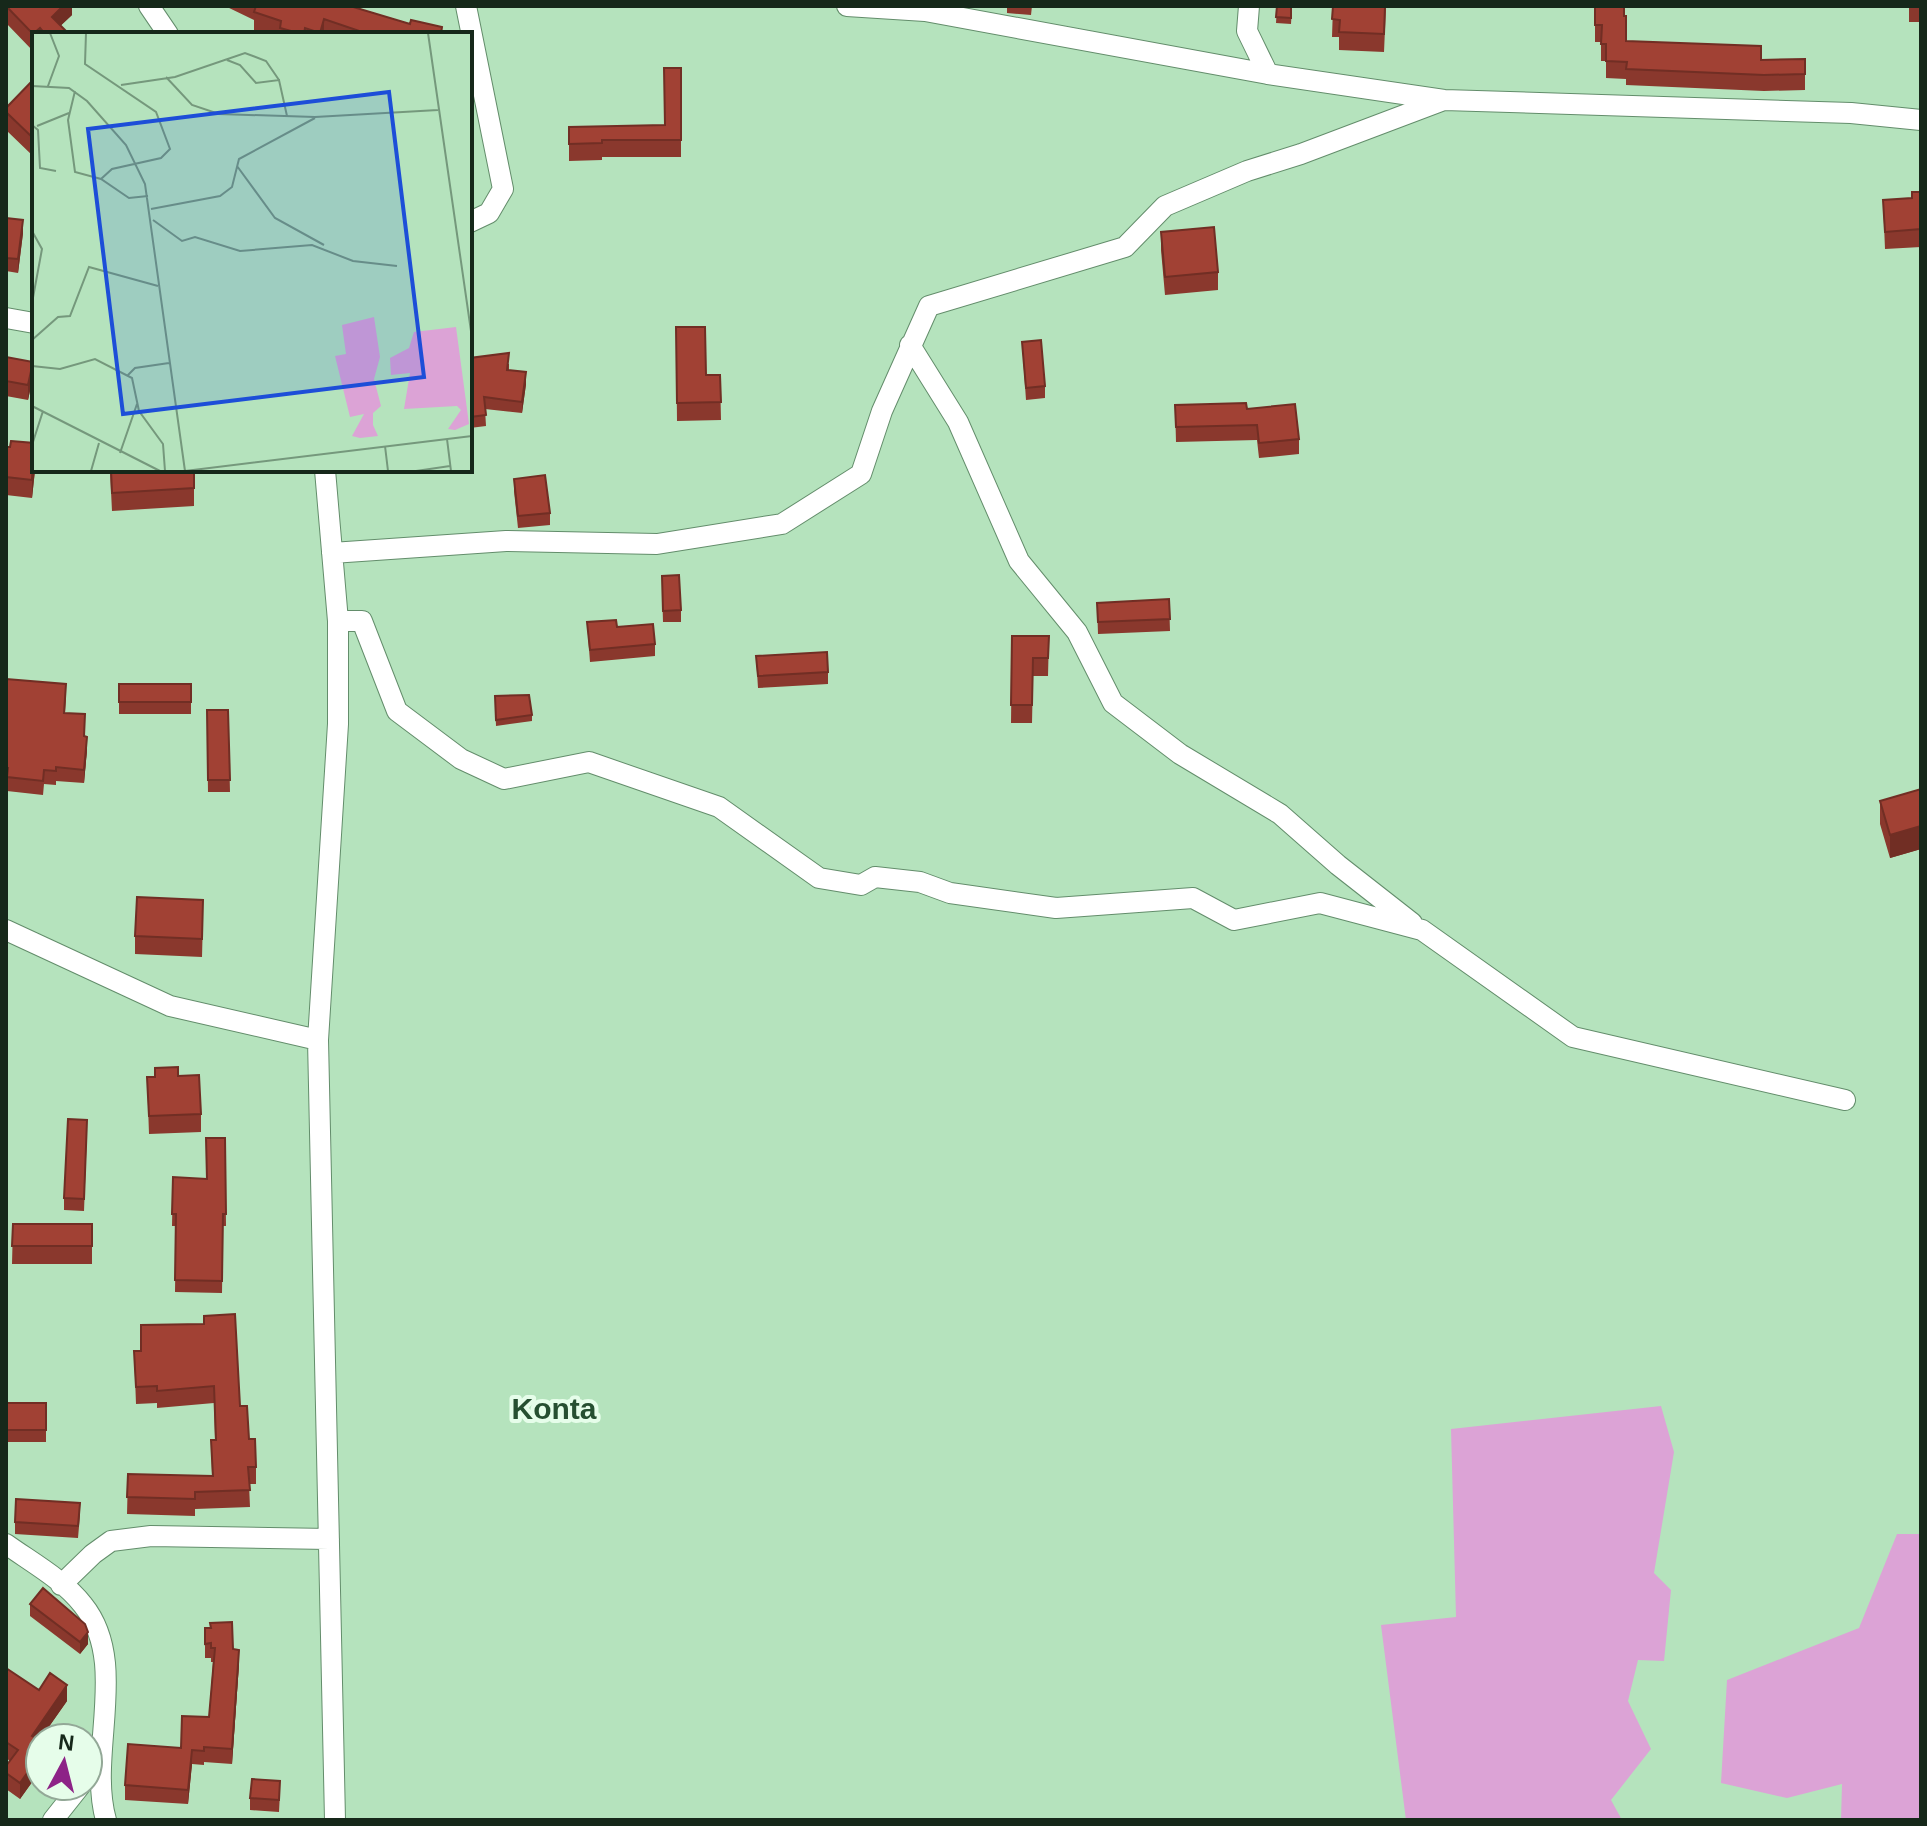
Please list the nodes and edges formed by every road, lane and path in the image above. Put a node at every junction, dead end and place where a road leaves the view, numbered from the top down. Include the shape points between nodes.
1 (149, 6) edge
2 (466, 6) edge
3 (847, 6) edge
4 (1249, 6) edge
5 (167, 32) edge
6 (471, 32) edge
7 (472, 36) edge
8 (1268, 74) junction
9 (1444, 100) junction
10 (1921, 120) edge
11 (472, 221) edge
12 (6, 318) edge
13 (32, 323) edge
14 (910, 345) junction
15 (325, 472) edge
16 (332, 553) junction
17 (338, 621) junction
18 (6, 930) edge
19 (1422, 930) junction
20 (318, 1040) junction
21 (1845, 1100) dead end
22 (329, 1539) junction
23 (6, 1544) edge
24 (61, 1585) junction
25 (103, 1722) edge
26 (67, 1802) edge
27 (53, 1820) edge
28 (335, 1820) edge

1 - 5 street
2 - 6 street
3 - 8 street via 925,11
4 - 8 street via 1247,31
7 - 11 street via 503,189 489,213
8 - 9 street
9 - 10 street via 1851,113
9 - 14 street via 1165,206 1125,247 929,306
12 - 13 street
14 - 16 street via 861,474 782,524 657,544 506,541
14 - 19 street via 958,422 1019,561 1077,632 1113,703 1180,754 1280,814
15 - 16 street
16 - 17 street
17 - 19 street via 362,621 397,711 461,759 504,779 589,762 719,807 819,878 861,885 875,877 920,882 950,894 1056,908 1193,898 1234,920 1320,903
17 - 20 street via 338,724
18 - 20 street via 170,1006
19 - 21 street via 1573,1037
20 - 22 street
22 - 24 street via 151,1536 111,1541
22 - 28 street
23 - 24 street
24 - 25 street via 97,1625 103,1651
26 - 27 street

